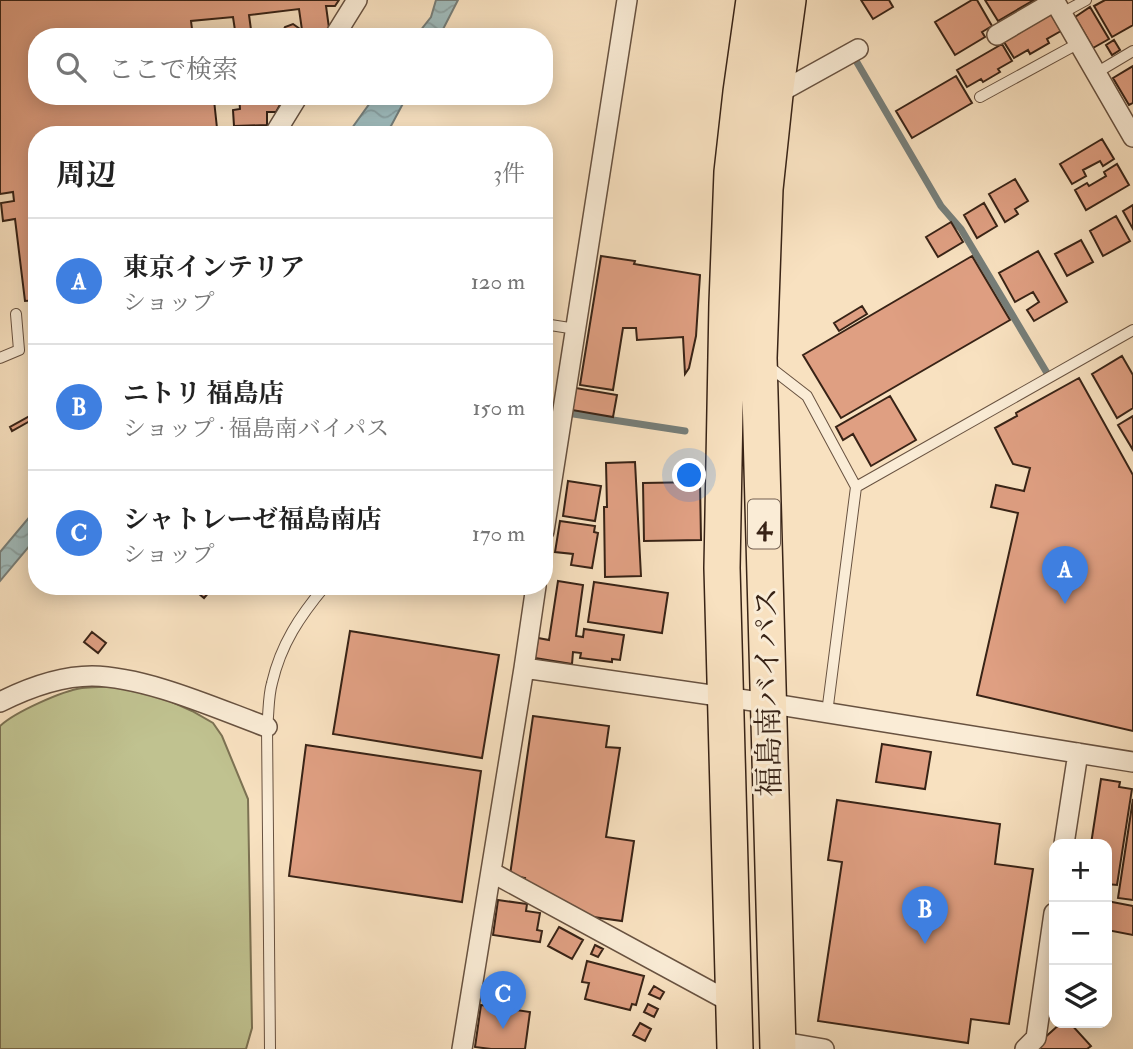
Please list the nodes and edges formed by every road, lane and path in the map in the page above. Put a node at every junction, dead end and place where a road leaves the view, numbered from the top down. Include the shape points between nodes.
1 (357, 0) edge
2 (626, 0) edge
3 (754, 0) edge
4 (788, 0) edge
5 (1086, 0) edge
6 (1057, 5) edge
7 (340, 28) edge
8 (997, 36) dead end
9 (1079, 43) junction
10 (858, 49) dead end
11 (1133, 51) edge
12 (1095, 73) junction
13 (775, 95) junction
14 (979, 97) dead end
15 (292, 105) edge
16 (280, 126) edge
17 (1133, 137) edge
18 (16, 314) dead end
19 (553, 325) edge
20 (576, 329) junction
21 (1133, 330) edge
22 (0, 358) edge
23 (759, 358) junction
24 (553, 474) edge
25 (856, 487) junction
26 (318, 595) edge
27 (535, 595) edge
28 (524, 668) junction
29 (724, 697) junction
30 (0, 702) edge
31 (767, 703) junction
32 (827, 713) junction
33 (267, 727) junction
34 (1078, 753) junction
35 (1133, 762) edge
36 (1066, 839) edge
37 (491, 872) junction
38 (1049, 948) edge
39 (734, 1004) junction
40 (777, 1045) edge
41 (270, 1049) edge
42 (461, 1049) edge
43 (735, 1049) edge
44 (824, 1049) edge
45 (1025, 1049) edge

1 - 7 street
2 - 20 street
3 - 29 highway, 福島南バイパス / 4 via 732,172 722,554
4 - 13 highway, 福島南バイパス / 4
5 - 6 lane
6 - 8 street
6 - 9 street
9 - 12 street
9 - 14 lane
10 - 13 street
11 - 12 lane
12 - 17 street
13 - 23 highway, 福島南バイパス / 4 via 765,189
15 - 16 street
18 - 22 lane via 19,351
19 - 20 lane
20 - 24 street
21 - 25 lane
23 - 25 lane via 807,396
23 - 31 highway, 福島南バイパス / 4
25 - 32 lane
26 - 33 lane via 284,646 271,684
27 - 28 street
28 - 29 street
28 - 37 street
29 - 31 street
29 - 39 highway, 福島南バイパス / 4
30 - 33 street via 63,679 125,679
31 - 32 street
31 - 40 highway, 福島南バイパス / 4
32 - 34 street
33 - 41 lane
34 - 35 street
34 - 36 street
37 - 39 street
37 - 42 street
38 - 45 street via 1036,1038
39 - 43 highway, 福島南バイパス / 4
40 - 44 street

